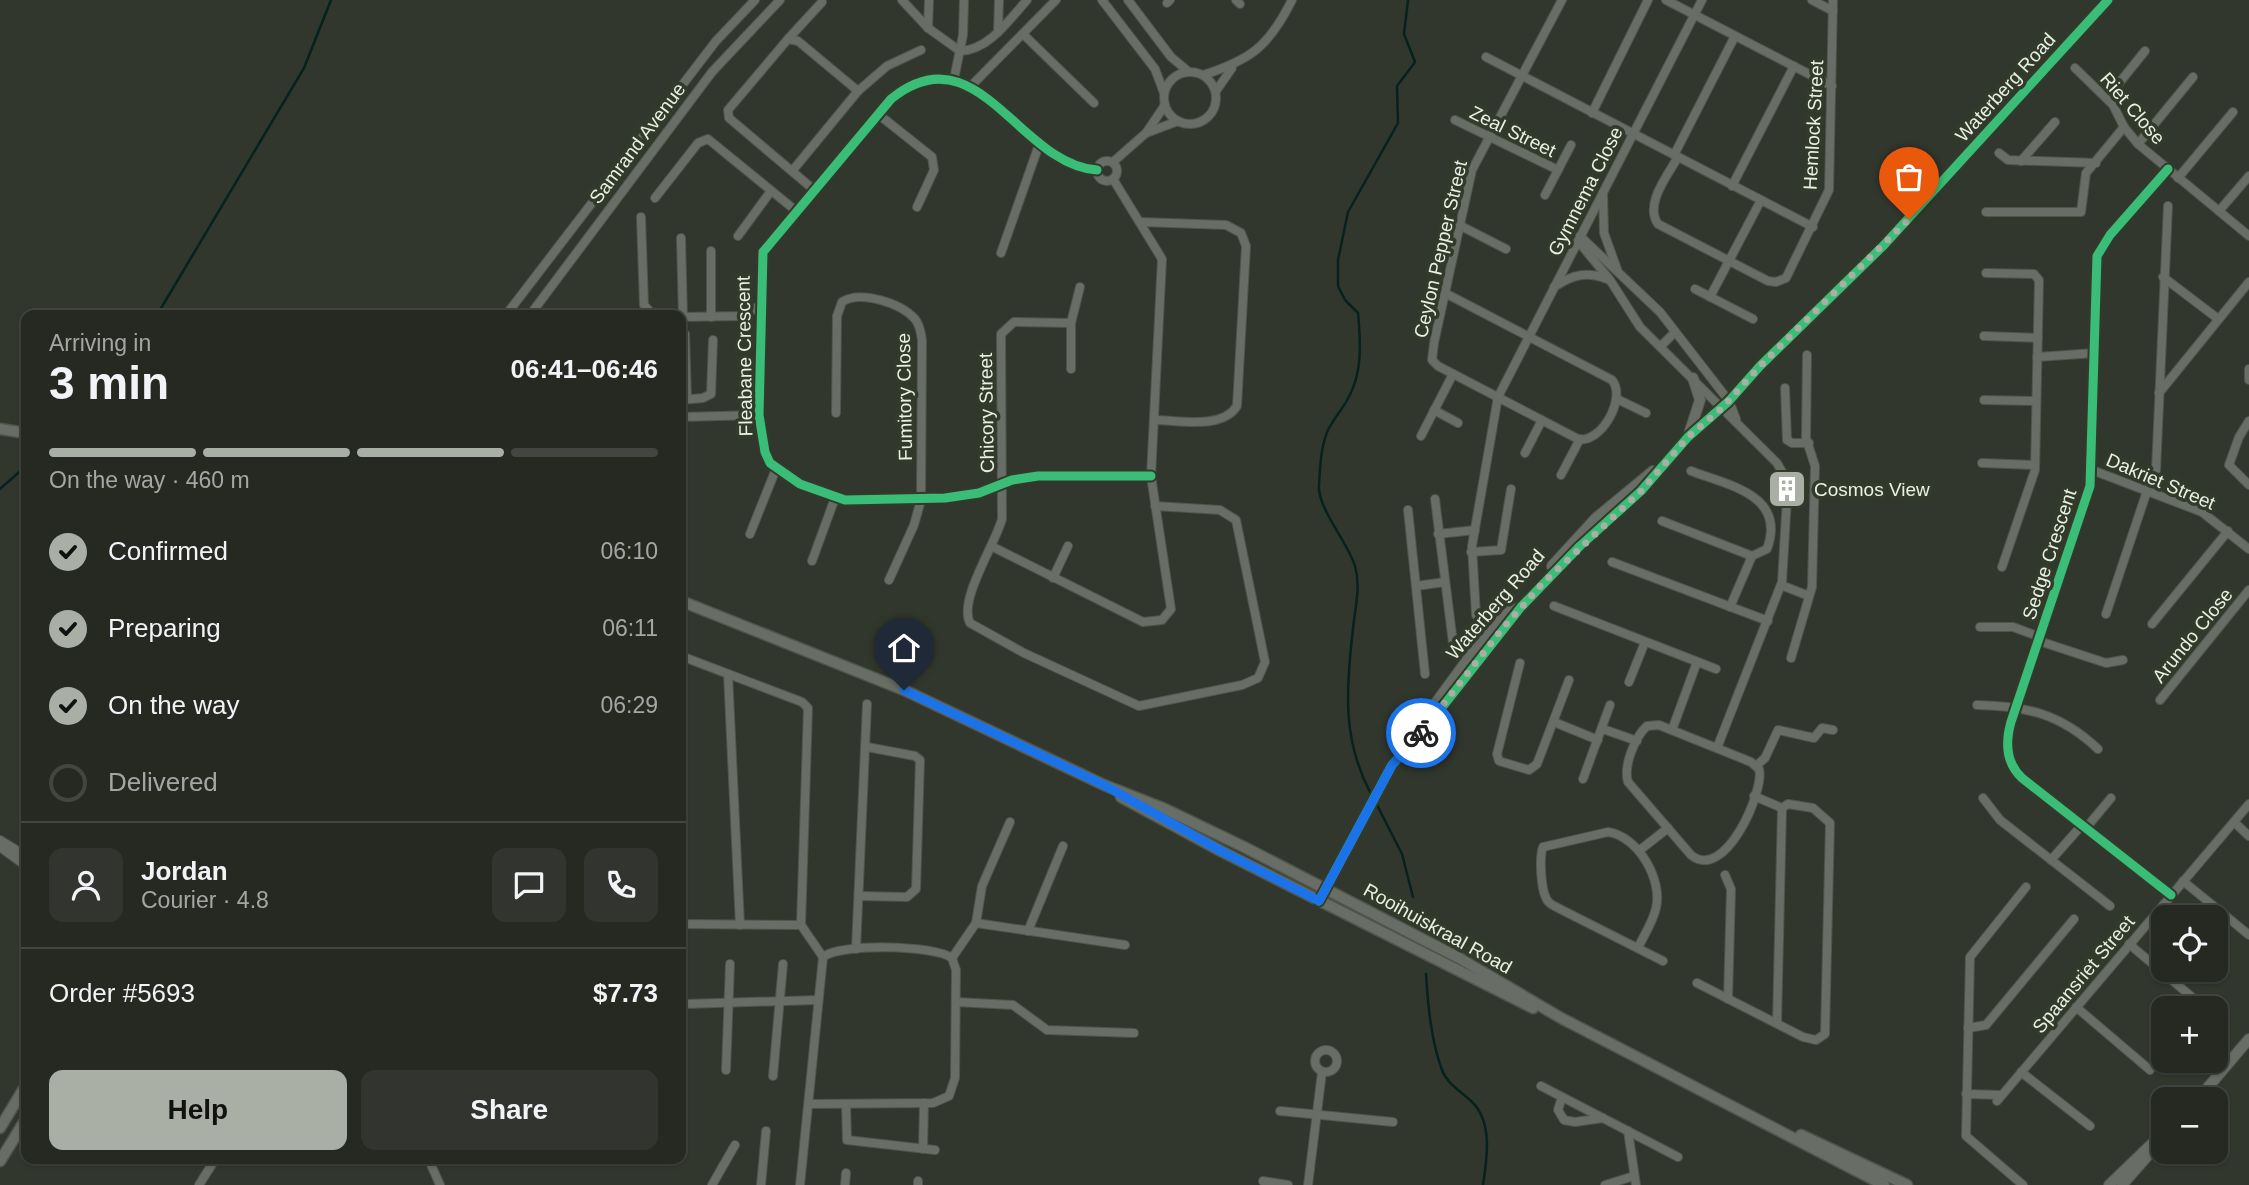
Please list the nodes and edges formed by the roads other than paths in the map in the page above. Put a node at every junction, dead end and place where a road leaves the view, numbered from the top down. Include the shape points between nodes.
1 (755, 0) edge
2 (780, 0) edge
3 (902, 0) edge
4 (929, 0) edge
5 (964, 0) edge
6 (999, 0) edge
7 (1027, 0) edge
8 (1056, 0) edge
9 (1102, 0) edge
10 (1128, 0) edge
11 (1292, 0) edge
12 (1562, 0) edge
13 (1648, 0) edge
14 (1666, 0) edge
15 (1702, 0) edge
16 (1812, 0) edge
17 (1833, 0) edge
18 (2108, 0) edge
19 (822, 2) dead end
20 (1833, 11) junction
21 (1694, 15) junction
22 (928, 28) junction
23 (998, 33) junction
24 (1023, 34) junction
25 (1735, 36) junction
26 (788, 39) junction
27 (921, 50) dead end
28 (960, 51) junction
29 (2145, 51) dead end
30 (1486, 57) dead end
31 (1237, 63) junction
32 (1794, 66) junction
33 (2075, 68) dead end
34 (1189, 72) junction
35 (1203, 75) junction
36 (1520, 76) junction
37 (2193, 77) dead end
38 (954, 79) junction
39 (971, 86) junction
40 (1832, 86) junction
41 (858, 91) junction
42 (1216, 92) junction
43 (2107, 98) junction
44 (1165, 101) junction
45 (1094, 103) dead end
46 (2233, 112) dead end
47 (1592, 113) junction
48 (878, 114) junction
49 (1455, 120) dead end
50 (1178, 121) junction
51 (2055, 122) dead end
52 (2124, 127) junction
53 (1146, 133) junction
54 (1633, 134) junction
55 (1488, 137) junction
56 (1040, 142) junction
57 (2138, 144) junction
58 (1571, 145) dead end
59 (1999, 153) dead end
60 (1676, 156) junction
61 (2021, 161) junction
62 (1113, 162) junction
63 (2096, 163) junction
64 (2168, 169) junction
65 (793, 170) junction
66 (1097, 170) junction
67 (1558, 170) junction
68 (2249, 176) edge
69 (2178, 178) junction
70 (1113, 179) junction
71 (1732, 186) junction
72 (813, 189) junction
73 (1603, 190) junction
74 (771, 191) junction
75 (1545, 195) dead end
76 (655, 198) dead end
77 (1761, 200) junction
78 (2168, 206) dead end
79 (917, 207) dead end
80 (795, 210) junction
81 (2219, 211) junction
82 (1986, 212) dead end
83 (641, 218) dead end
84 (1141, 222) junction
85 (1460, 225) junction
86 (1813, 227) junction
87 (738, 236) dead end
88 (2249, 236) edge
89 (681, 238) dead end
90 (1579, 238) junction
91 (1506, 249) dead end
92 (711, 251) dead end
93 (1000, 253) dead end
94 (1730, 261) junction
95 (1620, 274) junction
96 (1986, 274) dead end
97 (2163, 277) junction
98 (1610, 280) junction
99 (2249, 282) edge
100 (1080, 286) dead end
101 (1553, 287) junction
102 (1695, 289) dead end
103 (1445, 293) junction
104 (1710, 297) junction
105 (759, 306) junction
106 (510, 310) edge
107 (534, 310) edge
108 (648, 310) edge
109 (682, 310) edge
110 (686, 317) edge
111 (711, 317) junction
112 (1753, 318) dead end
113 (2217, 318) junction
114 (1071, 323) junction
115 (1675, 332) junction
116 (1528, 336) junction
117 (1984, 336) dead end
118 (2038, 338) junction
119 (713, 340) dead end
120 (1661, 346) junction
121 (2095, 353) junction
122 (1807, 355) dead end
123 (2037, 357) junction
124 (1071, 369) dead end
125 (2249, 369) edge
126 (1453, 374) junction
127 (1693, 378) junction
128 (2249, 380) edge
129 (1785, 388) dead end
130 (2159, 393) junction
131 (1498, 397) junction
132 (686, 399) edge
133 (1617, 399) junction
134 (1984, 400) dead end
135 (2036, 401) junction
136 (1726, 404) junction
137 (1434, 410) junction
138 (1646, 412) dead end
139 (836, 413) dead end
140 (759, 415) junction
141 (686, 417) edge
142 (1154, 420) junction
143 (1542, 420) junction
144 (2249, 421) edge
145 (1458, 423) dead end
146 (0, 429) edge
147 (21, 432) edge
148 (1421, 436) dead end
149 (1688, 437) junction
150 (1580, 439) junction
151 (1808, 443) junction
152 (1525, 453) dead end
153 (1982, 463) dead end
154 (2035, 465) junction
155 (776, 469) junction
156 (2092, 470) junction
157 (2156, 470) dead end
158 (1691, 471) dead end
159 (1561, 475) dead end
160 (1151, 477) junction
161 (1787, 481) tunnel mouth
162 (1003, 484) junction
163 (2249, 485) edge
164 (1511, 489) dead end
165 (2147, 491) junction
166 (835, 498) junction
167 (1787, 498) tunnel mouth
168 (1435, 499) dead end
169 (921, 500) junction
170 (1155, 506) junction
171 (1408, 510) dead end
172 (1662, 521) dead end
173 (1475, 530) junction
174 (2228, 531) junction
175 (750, 534) dead end
176 (1438, 534) junction
177 (1068, 546) dead end
178 (993, 547) junction
179 (2249, 549) edge
180 (1471, 552) junction
181 (1752, 556) junction
182 (812, 561) dead end
183 (1612, 562) dead end
184 (2002, 567) dead end
185 (1053, 578) junction
186 (889, 580) dead end
187 (1445, 582) junction
188 (1781, 585) junction
189 (1416, 586) junction
190 (2249, 590) edge
191 (1809, 596) junction
192 (686, 603) edge
193 (1554, 606) dead end
194 (1730, 607) junction
195 (2106, 614) dead end
196 (1476, 615) dead end
197 (1768, 621) junction
198 (2152, 624) dead end
199 (1980, 627) dead end
200 (2039, 639) junction
201 (1645, 642) junction
202 (1453, 643) dead end
203 (686, 658) edge
204 (1791, 658) dead end
205 (2123, 660) dead end
206 (1697, 662) junction
207 (1520, 663) dead end
208 (1716, 669) dead end
209 (729, 674) junction
210 (1425, 674) dead end
211 (1569, 680) dead end
212 (1629, 682) dead end
213 (2160, 700) dead end
214 (867, 704) dead end
215 (1610, 705) dead end
216 (1977, 705) dead end
217 (2017, 706) junction
218 (1554, 722) junction
219 (1603, 729) junction
220 (1672, 730) junction
221 (1833, 730) dead end
222 (1598, 740) junction
223 (1637, 741) junction
224 (867, 747) junction
225 (1717, 748) junction
226 (2098, 749) dead end
227 (1756, 766) junction
228 (1583, 779) dead end
229 (1104, 785) junction
230 (1754, 796) junction
231 (1983, 798) dead end
232 (2111, 799) dead end
233 (2249, 804) edge
234 (1782, 808) junction
235 (1010, 822) dead end
236 (2234, 822) junction
237 (2084, 827) junction
238 (1668, 828) junction
239 (2249, 836) edge
240 (0, 841) edge
241 (1063, 846) dead end
242 (0, 847) edge
243 (1640, 850) junction
244 (21, 853) edge
245 (2051, 860) junction
246 (21, 862) edge
247 (1725, 875) dead end
248 (2183, 881) junction
249 (2026, 887) dead end
250 (1326, 888) junction
251 (2171, 895) junction
252 (860, 896) junction
253 (1319, 901) junction
254 (2110, 906) dead end
255 (2074, 919) dead end
256 (976, 923) junction
257 (686, 924) edge
258 (740, 925) junction
259 (801, 925) junction
260 (1028, 931) junction
261 (2249, 935) edge
262 (2129, 944) junction
263 (1125, 945) dead end
264 (1637, 948) junction
265 (856, 949) junction
266 (823, 957) junction
267 (952, 958) junction
268 (1663, 961) dead end
269 (730, 964) dead end
270 (783, 964) dead end
271 (1696, 983) dead end
272 (2190, 996) edge
273 (1728, 999) junction
274 (781, 1000) junction
275 (817, 1000) junction
276 (956, 1002) junction
277 (686, 1004) edge
278 (729, 1004) junction
279 (2076, 1007) junction
280 (1562, 1018) junction
281 (1777, 1023) junction
282 (1968, 1028) junction
283 (1134, 1033) dead end
284 (2249, 1039) edge
285 (726, 1070) dead end
286 (2150, 1070) dead end
287 (1322, 1072) dead end
288 (2021, 1072) junction
289 (774, 1076) dead end
290 (1541, 1086) dead end
291 (2207, 1087) edge
292 (21, 1092) edge
293 (1966, 1094) junction
294 (1562, 1097) junction
295 (925, 1103) junction
296 (809, 1104) junction
297 (846, 1104) junction
298 (1280, 1111) dead end
299 (1318, 1117) junction
300 (1603, 1118) junction
301 (1763, 1120) junction
302 (1393, 1122) dead end
303 (2090, 1126) dead end
304 (21, 1127) edge
305 (0, 1128) edge
306 (766, 1131) dead end
307 (1628, 1131) junction
308 (735, 1145) dead end
309 (2151, 1146) edge
310 (923, 1149) junction
311 (935, 1150) dead end
312 (2151, 1150) edge
313 (1678, 1157) dead end
314 (0, 1161) edge
315 (212, 1164) edge
316 (431, 1164) edge
317 (846, 1173) dead end
318 (1263, 1181) dead end
319 (1635, 1181) edge
320 (199, 1185) edge
321 (440, 1185) edge
322 (712, 1185) edge
323 (761, 1185) edge
324 (800, 1185) edge
325 (845, 1185) edge
326 (1288, 1185) edge
327 (1308, 1185) edge
328 (1316, 1185) edge
329 (1605, 1185) edge
330 (1884, 1185) edge
331 (1907, 1185) edge
332 (2023, 1185) edge
333 (2109, 1185) edge
334 (2122, 1185) edge

1 - 106 street, Samrand Avenue via 708,51
2 - 107 street, Samrand Avenue via 712,72
3 - 22 street
4 - 22 street
5 - 28 street
6 - 23 street
7 - 23 street
8 - 24 street
9 - 44 street via 1155,69
10 - 34 street via 1171,57
11 - 31 street via 1275,31
12 - 36 street, Ceylon Pepper Street
13 - 47 street
14 - 21 street
15 - 21 street, Gymnema Close
16 - 20 street
17 - 20 street, Hemlock Street
18 - 136 street, Waterberg Road via 1909,219
19 - 26 street
20 - 40 street, Hemlock Street
21 - 25 street
21 - 54 street, Gymnema Close
22 - 28 street
23 - 28 street via 977,48
24 - 39 street
24 - 45 street
25 - 32 street
25 - 60 street, Hemlock Street
26 - 41 street via 798,41
26 - 65 street via 728,113
27 - 41 street via 887,66
28 - 38 street
29 - 43 street
30 - 36 street
31 - 35 street
31 - 42 street
32 - 40 street
32 - 71 street
33 - 43 street, Riet Close
34 - 35 street
34 - 44 street via 1169,82
35 - 42 street
36 - 47 street
36 - 55 street, Ceylon Pepper Street
37 - 57 street
38 - 39 street, Fleabane Crescent
38 - 48 street, Fleabane Crescent via 908,86
39 - 56 street, Fleabane Crescent
40 - 86 street, Hemlock Street via 1830,185
41 - 65 street
42 - 50 street via 1214,108 1203,121
43 - 52 street, Riet Close
44 - 50 street
44 - 53 street
46 - 69 street
47 - 54 street
48 - 72 street, Fleabane Crescent
48 - 79 street via 932,157 934,170
49 - 55 street, Zeal Street
50 - 53 street
51 - 61 street
52 - 57 street, Riet Close
52 - 63 street
53 - 62 street
54 - 60 street
54 - 73 street, Gymnema Close
55 - 67 street, Zeal Street
55 - 85 street, Ceylon Pepper Street via 1472,170
56 - 66 street, Fleabane Crescent via 1067,164
56 - 93 street
57 - 64 street, Riet Close
58 - 67 street, Zeal Street
59 - 61 street via 2008,160
60 - 71 street
60 - 94 street, Hemlock Street via 1655,201 1654,216 1661,225
61 - 63 street
62 - 66 street via 1102,162
62 - 70 street via 1117,172
63 - 82 street via 2086,173 2083,207 2078,214
64 - 69 street
64 - 121 street, Sedge Crescent via 2099,251
65 - 72 street
66 - 70 street via 1100,178
67 - 75 street, Zeal Street
68 - 81 street
69 - 81 street
70 - 84 street
71 - 77 street
72 - 80 street, Fleabane Crescent
73 - 90 street, Gymnema Close
73 - 95 street via 1604,233
74 - 76 street via 708,139 698,143
74 - 80 street
74 - 87 street
77 - 86 street
77 - 94 street
78 - 97 street
80 - 105 street, Fleabane Crescent via 763,253
81 - 88 street
83 - 108 street via 644,305
84 - 142 street via 1163,264
84 - 142 street via 1226,225 1237,229 1246,242 1237,406 1220,420
85 - 91 street
85 - 103 street, Ceylon Pepper Street
86 - 94 street, Hemlock Street via 1782,281 1768,281
89 - 109 street
90 - 95 street
90 - 98 street
90 - 101 street, Gymnema Close
92 - 111 street
94 - 104 street
95 - 115 street
96 - 118 street via 2038,277
97 - 113 street
97 - 130 street
98 - 101 street via 1582,274
98 - 120 street via 1640,327
99 - 113 street
100 - 114 street
101 - 116 street, Gymnema Close
102 - 104 street
103 - 116 street
103 - 126 street, Ceylon Pepper Street via 1432,356
104 - 112 street
105 - 111 street via 743,316
105 - 140 street, Fleabane Crescent
110 - 111 street
113 - 130 street
114 - 124 street
114 - 162 street, Chicory Street via 1014,322 1001,334
115 - 120 street
115 - 136 street
116 - 131 street, Gymnema Close
116 - 133 street via 1608,377 1616,385
117 - 118 street
118 - 123 street
119 - 132 street via 711,394
120 - 127 street
121 - 123 street
121 - 156 street, Sedge Crescent
122 - 151 street
123 - 135 street
125 - 128 street
126 - 131 street, Ceylon Pepper Street
126 - 137 street
127 - 136 street
127 - 149 street via 1700,400
129 - 151 street via 1787,440
130 - 157 street
131 - 143 street, Ceylon Pepper Street
131 - 173 street, Gymnema Close
133 - 138 street
133 - 150 street via 1598,434
134 - 135 street
135 - 154 street
136 - 149 street, Waterberg Road
136 - 161 street
137 - 145 street
137 - 148 street
139 - 169 street, Fumitory Close via 836,316 842,302 864,296 907,312 918,323 922,340
140 - 141 street
140 - 155 street, Fleabane Crescent via 765,452
142 - 160 street
143 - 150 street, Ceylon Pepper Street
143 - 152 street
144 - 163 street via 2229,465
146 - 147 main road
149 - 250 street, Waterberg Road via 1641,491 1521,607 1429,724 1406,746 1380,785
150 - 159 street
151 - 191 street via 1815,466
153 - 154 street
154 - 184 street
155 - 166 street
155 - 175 street
156 - 165 street, Dakriet Street
156 - 200 street, Sedge Crescent via 2088,495
158 - 181 street via 1752,494 1763,504 1768,546
160 - 162 street via 1038,476
160 - 170 street
162 - 169 street via 979,493
162 - 178 street, Chicory Street via 1002,519
164 - 180 street via 1501,550
165 - 174 street, Dakriet Street via 2202,512
165 - 195 street
166 - 169 street
166 - 182 street
167 - 188 street
168 - 176 street
169 - 186 street
170 - 178 street, Chicory Street via 1220,510 1236,520 1265,662 1261,675 1251,682 1139,706 978,629 967,616 968,599
170 - 185 street via 1172,601 1164,618 1143,622
171 - 189 street
172 - 181 street
173 - 176 street
173 - 180 street, Gymnema Close
174 - 179 street, Dakriet Street
174 - 198 street
176 - 187 street
177 - 185 street
178 - 185 street
180 - 196 street, Gymnema Close
181 - 194 street
183 - 194 street
187 - 189 street
187 - 202 street
188 - 191 street
188 - 197 street
189 - 210 street
190 - 213 street, Arundo Close
191 - 204 street
192 - 229 main road, Rooihuiskraal Road via 904,690
193 - 201 street
194 - 197 street
197 - 225 street
199 - 200 street via 2011,627
200 - 205 street via 2102,662
200 - 217 street, Sedge Crescent
201 - 206 street
201 - 212 street
203 - 209 street
206 - 208 street
206 - 220 street
207 - 218 street via 1498,759 1526,769 1534,767
209 - 258 street
209 - 259 street via 808,708
211 - 218 street
214 - 224 street
215 - 219 street
216 - 217 street
217 - 226 street via 2071,725
217 - 237 street, Sedge Crescent via 2008,737 2013,767
218 - 222 street
219 - 222 street
219 - 223 street
220 - 223 street via 1651,725
220 - 225 street
221 - 227 street via 1822,728 1814,738 1778,730 1765,758
222 - 228 street
223 - 238 street via 1626,771 1628,782
224 - 252 street
224 - 252 street via 920,760 916,889 907,897
225 - 227 street
227 - 230 street via 1760,778
229 - 250 main road, Rooihuiskraal Road via 1166,809
229 - 253 main road, Rooihuiskraal Road
230 - 234 street
230 - 238 street via 1735,841 1710,861 1694,858
231 - 245 street via 2000,820
232 - 237 street
233 - 236 street, Spaansriet Street
234 - 281 street
234 - 281 street via 1788,804 1809,806 1826,817 1830,826 1827,1026 1823,1037 1814,1040
235 - 256 street via 982,886
236 - 239 street
236 - 248 street, Spaansriet Street
237 - 245 street
237 - 251 street, Sedge Crescent
238 - 243 street
240 - 244 street
241 - 260 street
242 - 246 street
243 - 264 street via 1654,879 1657,902
243 - 264 street via 1616,834 1604,832 1548,845 1541,855 1549,903
245 - 254 street
247 - 273 street via 1731,889
248 - 251 street, Spaansriet Street
248 - 261 street
249 - 282 street via 1971,954
250 - 253 street, Waterberg Road
250 - 280 main road, Rooihuiskraal Road
251 - 262 street, Spaansriet Street
252 - 265 street
253 - 280 main road, Rooihuiskraal Road via 1529,1006
255 - 282 street via 1986,1025
256 - 260 street
256 - 267 street
257 - 258 street
258 - 259 street
259 - 266 street
260 - 263 street
262 - 272 street
262 - 279 street, Spaansriet Street
264 - 268 street
265 - 266 street via 836,949
265 - 267 street via 933,950
266 - 275 street
267 - 276 street
269 - 278 street
270 - 274 street
271 - 273 street
273 - 281 street
274 - 275 street
274 - 278 street
274 - 289 street
275 - 296 street
276 - 283 street via 1013,1005 1047,1030
276 - 295 street via 954,1084 944,1099
277 - 278 street
278 - 285 street
279 - 286 street
279 - 288 street, Spaansriet Street
280 - 301 main road, Rooihuiskraal Road
282 - 293 street
284 - 291 street
287 - 299 street
288 - 293 street, Spaansriet Street via 1999,1098
288 - 303 street
290 - 294 street
292 - 305 main road
293 - 332 street via 1966,1136
294 - 300 street
294 - 300 street via 1558,1110 1564,1120
295 - 297 street
295 - 310 street
296 - 297 street
296 - 324 street
297 - 310 street via 847,1140
298 - 299 street
299 - 302 street
299 - 327 street
300 - 307 street
301 - 330 main road, Rooihuiskraal Road
301 - 331 main road, Rooihuiskraal Road
304 - 314 main road
306 - 323 street
307 - 313 street
307 - 319 street
308 - 322 street
309 - 333 street
310 - 311 street
312 - 334 street
315 - 320 street
316 - 321 street
317 - 325 street
318 - 326 street
319 - 329 street
327 - 328 street

